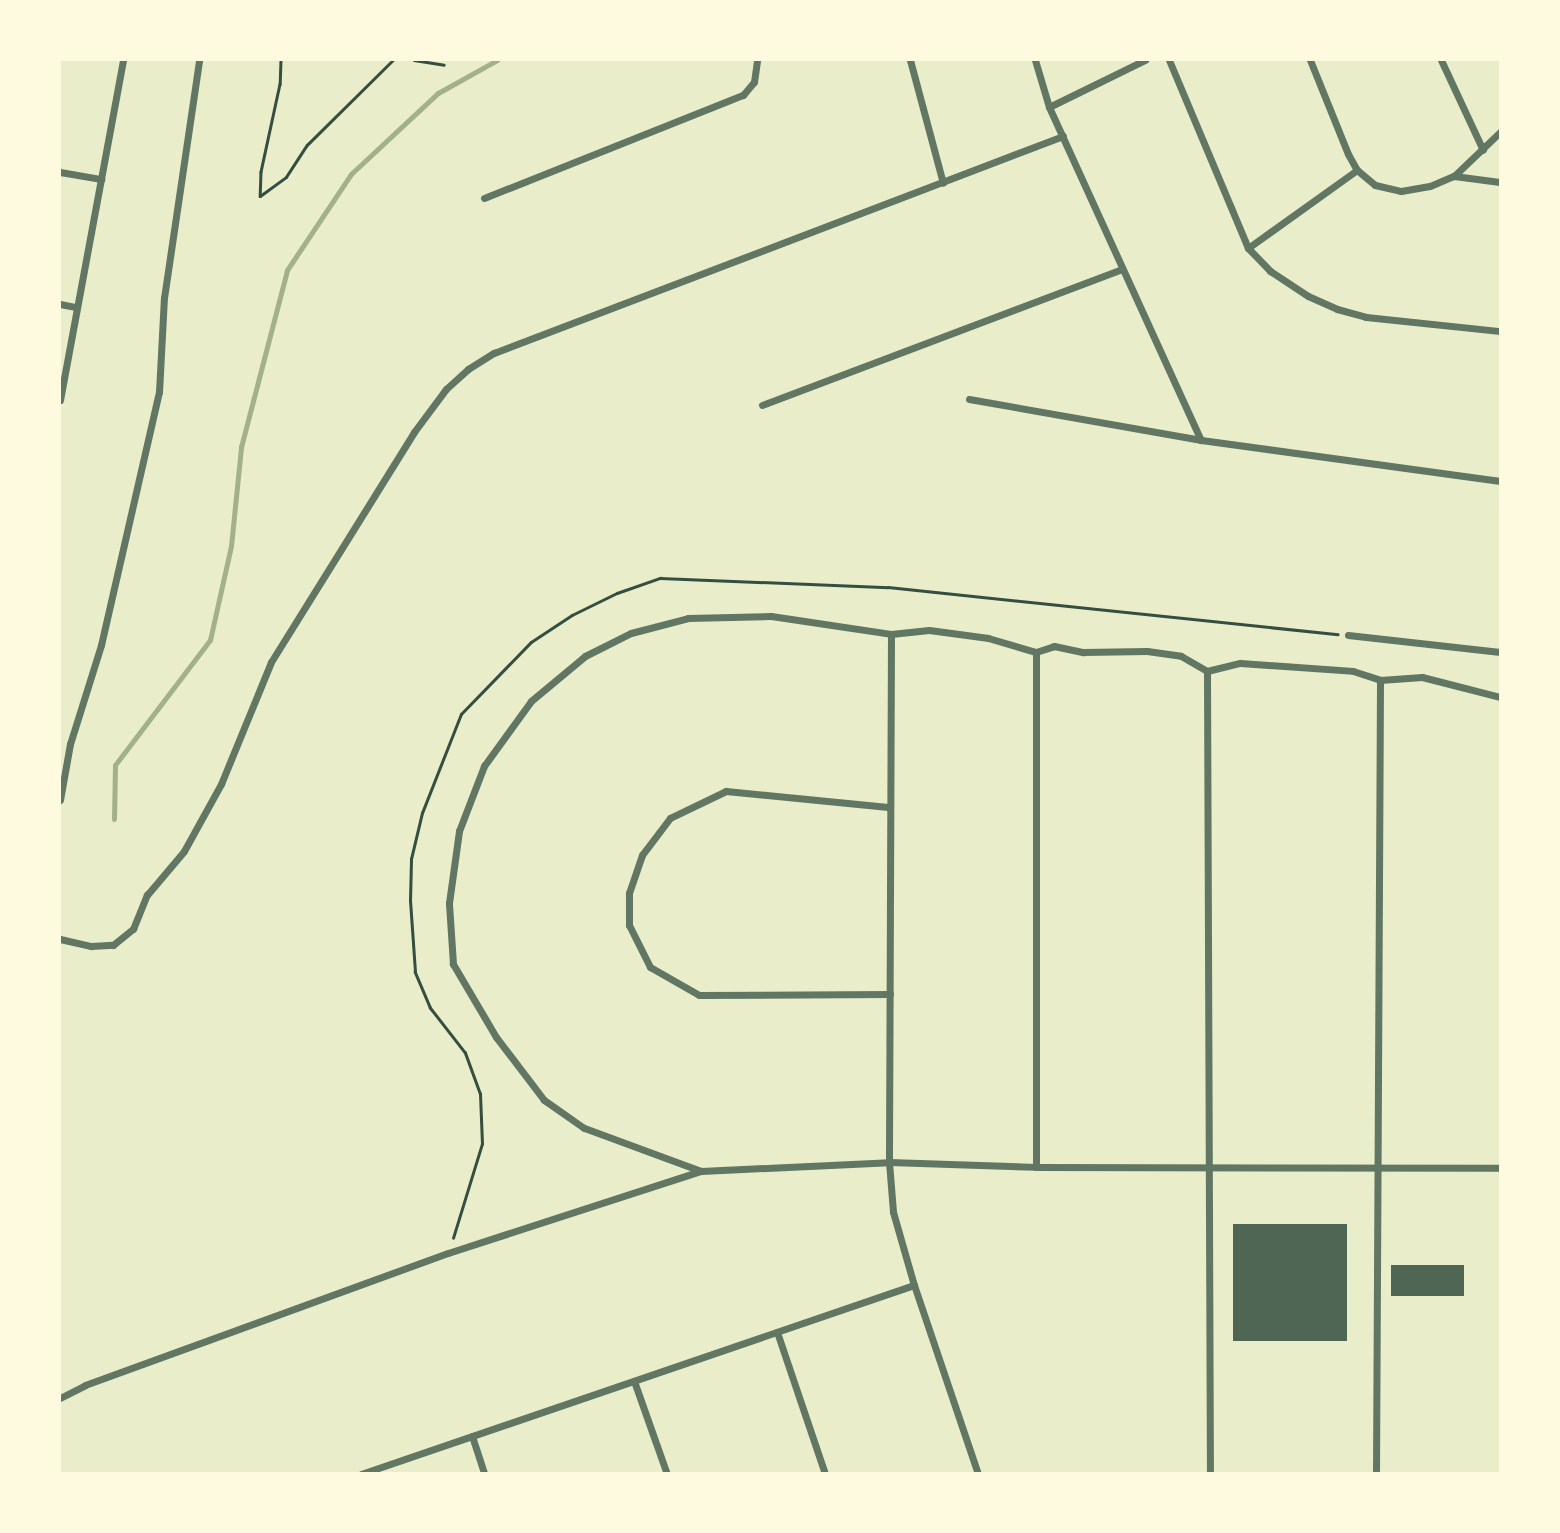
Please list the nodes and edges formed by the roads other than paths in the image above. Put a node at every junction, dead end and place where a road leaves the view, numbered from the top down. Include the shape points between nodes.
1 (123, 60) edge
2 (199, 60) edge
3 (757, 60) edge
4 (910, 60) edge
5 (1035, 60) edge
6 (1145, 60) edge
7 (1169, 60) edge
8 (1310, 60) edge
9 (1441, 60) edge
10 (1049, 107) junction
11 (1500, 132) edge
12 (1063, 136) junction
13 (1483, 150) junction
14 (1357, 170) junction
15 (60, 172) edge
16 (1454, 176) junction
17 (100, 179) junction
18 (1500, 182) edge
19 (943, 183) junction
20 (484, 198) dead end
21 (1248, 248) junction
22 (1122, 269) junction
23 (60, 304) edge
24 (75, 307) junction
25 (1500, 331) edge
26 (969, 399) dead end
27 (60, 400) edge
28 (762, 405) dead end
29 (1200, 440) junction
30 (1500, 481) edge
31 (891, 634) junction
32 (1348, 635) road end
33 (1035, 652) junction
34 (1500, 652) edge
35 (1207, 671) junction
36 (1380, 680) junction
37 (1500, 697) edge
38 (60, 800) edge
39 (888, 807) junction
40 (60, 939) edge
41 (890, 994) junction
42 (889, 1162) junction
43 (1380, 1166) junction
44 (1036, 1167) junction
45 (1209, 1167) junction
46 (1500, 1168) edge
47 (701, 1171) junction
48 (914, 1286) junction
49 (777, 1332) junction
50 (634, 1381) junction
51 (60, 1398) edge
52 (472, 1436) junction
53 (361, 1474) edge
54 (484, 1474) edge
55 (667, 1474) edge
56 (825, 1474) edge
57 (978, 1474) edge
58 (1210, 1474) edge
59 (1376, 1474) edge

1 - 17 street
2 - 38 street via 164,298 159,392
3 - 20 street via 754,82 743,95
4 - 19 street
5 - 10 street
6 - 10 street
7 - 21 street
8 - 14 street
9 - 13 street
10 - 12 street
11 - 13 street
12 - 19 street
12 - 22 street
13 - 16 street
14 - 16 street via 1375,184 1401,191
14 - 21 street
15 - 17 street
16 - 18 street
17 - 24 street
19 - 40 street via 494,353 468,369 446,389 414,432 271,662 220,784 184,851 147,895 133,929 113,945
21 - 25 street via 1288,285 1337,309 1366,317
22 - 28 street
22 - 29 street
23 - 24 street
24 - 27 street
26 - 29 street
29 - 30 street
31 - 33 street via 929,630 988,638
31 - 39 street
31 - 47 street via 771,617 688,618 631,633 584,656 531,701 484,766 459,831 449,903 453,964 496,1037 544,1100 584,1128
32 - 34 street
33 - 35 street via 1054,646 1083,652 1147,650 1181,656
33 - 44 street
35 - 36 street via 1240,663 1353,671
35 - 45 street
36 - 37 street via 1422,677
36 - 43 street
39 - 41 street
39 - 41 street via 726,791 670,818 642,855 629,893 629,925 650,967 699,995
41 - 42 street
42 - 44 street
42 - 47 street
42 - 48 street via 893,1212
43 - 45 street
43 - 46 street
43 - 59 street
44 - 45 street
45 - 58 street
47 - 51 street via 448,1253
48 - 49 street
48 - 57 street
49 - 50 street
49 - 56 street
50 - 52 street
50 - 55 street
52 - 53 street
52 - 54 street

